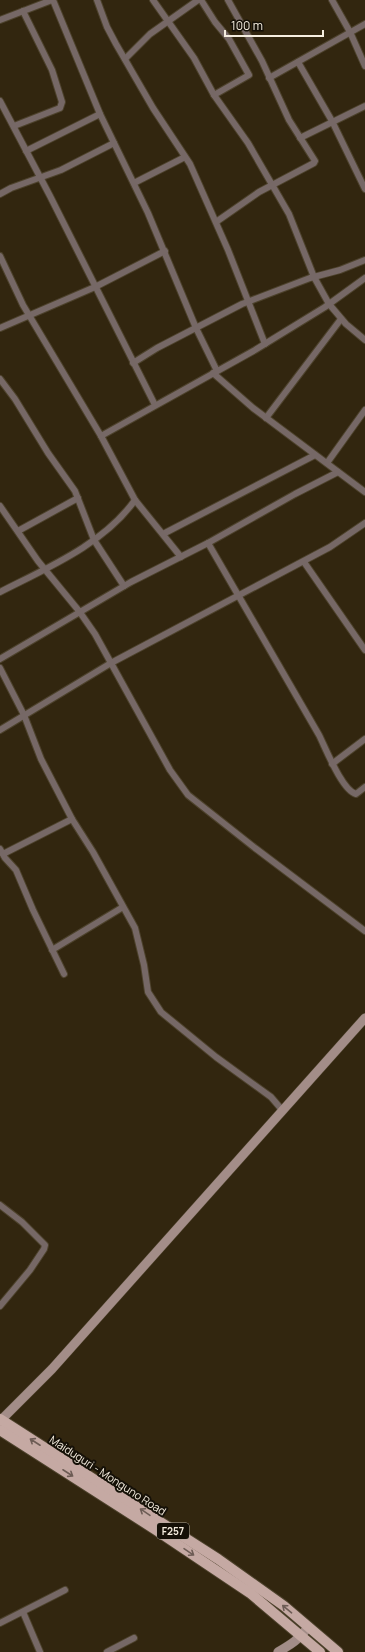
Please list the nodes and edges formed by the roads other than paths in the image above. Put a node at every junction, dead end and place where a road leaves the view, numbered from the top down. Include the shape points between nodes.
1 (53, 0) edge
2 (97, 0) edge
3 (153, 0) edge
4 (199, 0) edge
5 (228, 0) edge
6 (332, 0) edge
7 (23, 11) junction
8 (0, 20) edge
9 (167, 22) junction
10 (365, 24) edge
11 (350, 32) junction
12 (125, 59) junction
13 (298, 62) junction
14 (365, 66) edge
15 (269, 78) junction
16 (214, 95) junction
17 (0, 101) edge
18 (365, 106) edge
19 (100, 114) junction
20 (332, 121) junction
21 (14, 126) junction
22 (300, 138) junction
23 (114, 143) junction
24 (26, 150) junction
25 (185, 157) junction
26 (40, 178) junction
27 (134, 183) junction
28 (272, 186) junction
29 (365, 189) edge
30 (0, 194) edge
31 (216, 222) junction
32 (165, 251) junction
33 (0, 256) edge
34 (365, 260) edge
35 (314, 277) junction
36 (365, 278) edge
37 (96, 287) junction
38 (248, 302) junction
39 (329, 304) junction
40 (29, 316) junction
41 (341, 319) junction
42 (0, 328) edge
43 (196, 328) junction
44 (365, 340) edge
45 (265, 344) junction
46 (132, 363) junction
47 (215, 372) junction
48 (0, 379) edge
49 (155, 405) junction
50 (365, 410) edge
51 (266, 418) junction
52 (101, 436) junction
53 (315, 455) junction
54 (327, 463) junction
55 (338, 472) junction
56 (365, 492) edge
57 (78, 498) junction
58 (135, 500) junction
59 (0, 506) edge
60 (365, 523) edge
61 (18, 531) junction
62 (163, 534) junction
63 (94, 540) junction
64 (208, 542) junction
65 (181, 557) junction
66 (304, 562) junction
67 (44, 569) junction
68 (124, 586) junction
69 (0, 592) edge
70 (239, 596) junction
71 (79, 611) junction
72 (365, 650) edge
73 (0, 658) edge
74 (111, 663) junction
75 (0, 668) edge
76 (24, 715) junction
77 (0, 730) edge
78 (365, 739) edge
79 (332, 764) junction
80 (365, 787) edge
81 (72, 819) junction
82 (1, 856) edge
83 (123, 907) junction
84 (365, 931) edge
85 (52, 950) junction
86 (64, 974) dead end
87 (365, 1018) edge
88 (283, 1111) junction
89 (0, 1205) edge
90 (0, 1306) edge
91 (0, 1423) edge
92 (65, 1590) dead end
93 (23, 1612) junction
94 (0, 1623) edge
95 (308, 1627) junction
96 (302, 1636) junction
97 (134, 1638) dead end
98 (40, 1652) edge
99 (107, 1652) edge
100 (278, 1652) edge
101 (320, 1652) edge
102 (338, 1652) edge

1 - 7 street
1 - 19 street
2 - 12 street via 107,27
3 - 9 street
4 - 9 street
4 - 16 street via 229,39 249,75
5 - 15 street
6 - 11 street
7 - 8 street
7 - 21 street via 52,70 62,102 60,108
9 - 12 street via 150,34
9 - 16 street via 194,58
10 - 11 street
11 - 13 street
11 - 14 street
12 - 25 street
13 - 15 street
13 - 20 street
15 - 22 street
16 - 28 street via 248,143
17 - 21 street
18 - 20 street
19 - 23 street
19 - 24 street
20 - 22 street
20 - 29 street
21 - 24 street
22 - 28 street via 314,158 314,163
23 - 26 street
23 - 27 street
24 - 26 street
25 - 27 street
25 - 31 street
26 - 30 street
26 - 37 street
27 - 32 street
28 - 31 street
28 - 35 street via 289,214
31 - 38 street
32 - 37 street
32 - 43 street
33 - 40 street
34 - 35 street
35 - 38 street
35 - 39 street
36 - 39 street
37 - 40 street
37 - 46 street
38 - 43 street
38 - 45 street
39 - 41 street
39 - 45 street
40 - 42 street
40 - 52 street
41 - 44 street
41 - 51 street
43 - 46 street
43 - 47 street
45 - 47 street
46 - 49 street
47 - 49 street
47 - 51 street
48 - 57 street
49 - 52 street
50 - 54 street
51 - 53 street
52 - 58 street
53 - 54 street
53 - 62 street
54 - 55 street
55 - 56 street
55 - 64 street
57 - 61 street
57 - 63 street
58 - 62 street
58 - 63 street via 125,514
59 - 61 street
60 - 66 street
61 - 67 street
62 - 65 street
63 - 67 street
63 - 68 street
64 - 65 street
64 - 70 street
65 - 68 street
66 - 70 street
66 - 72 street
67 - 69 street
67 - 71 street
68 - 71 street
70 - 74 street
70 - 79 street via 315,728
71 - 73 street
71 - 74 street
74 - 76 street
74 - 84 street via 170,770 188,795
75 - 76 street
76 - 77 street
76 - 81 street via 41,759
78 - 79 street
79 - 80 street via 350,793 356,794
81 - 82 street
81 - 83 street
82 - 85 street via 16,870
83 - 85 street
83 - 88 street via 135,928 148,992 161,1012 271,1097
85 - 86 street
87 - 88 street
88 - 91 street via 52,1369
89 - 90 street via 22,1222 44,1245 30,1270
95 -> 91 main road, Maiduguri - Monguno Road / F257 via 284,1606 218,1559
91 -> 96 main road, Maiduguri - Monguno Road / F257 via 250,1593
92 - 93 street
93 - 94 street
93 - 98 street
95 - 96 street
95 - 102 main road, Maiduguri - Monguno Road / F257
96 - 100 street
96 - 101 main road, Maiduguri - Monguno Road / F257
97 - 99 street

